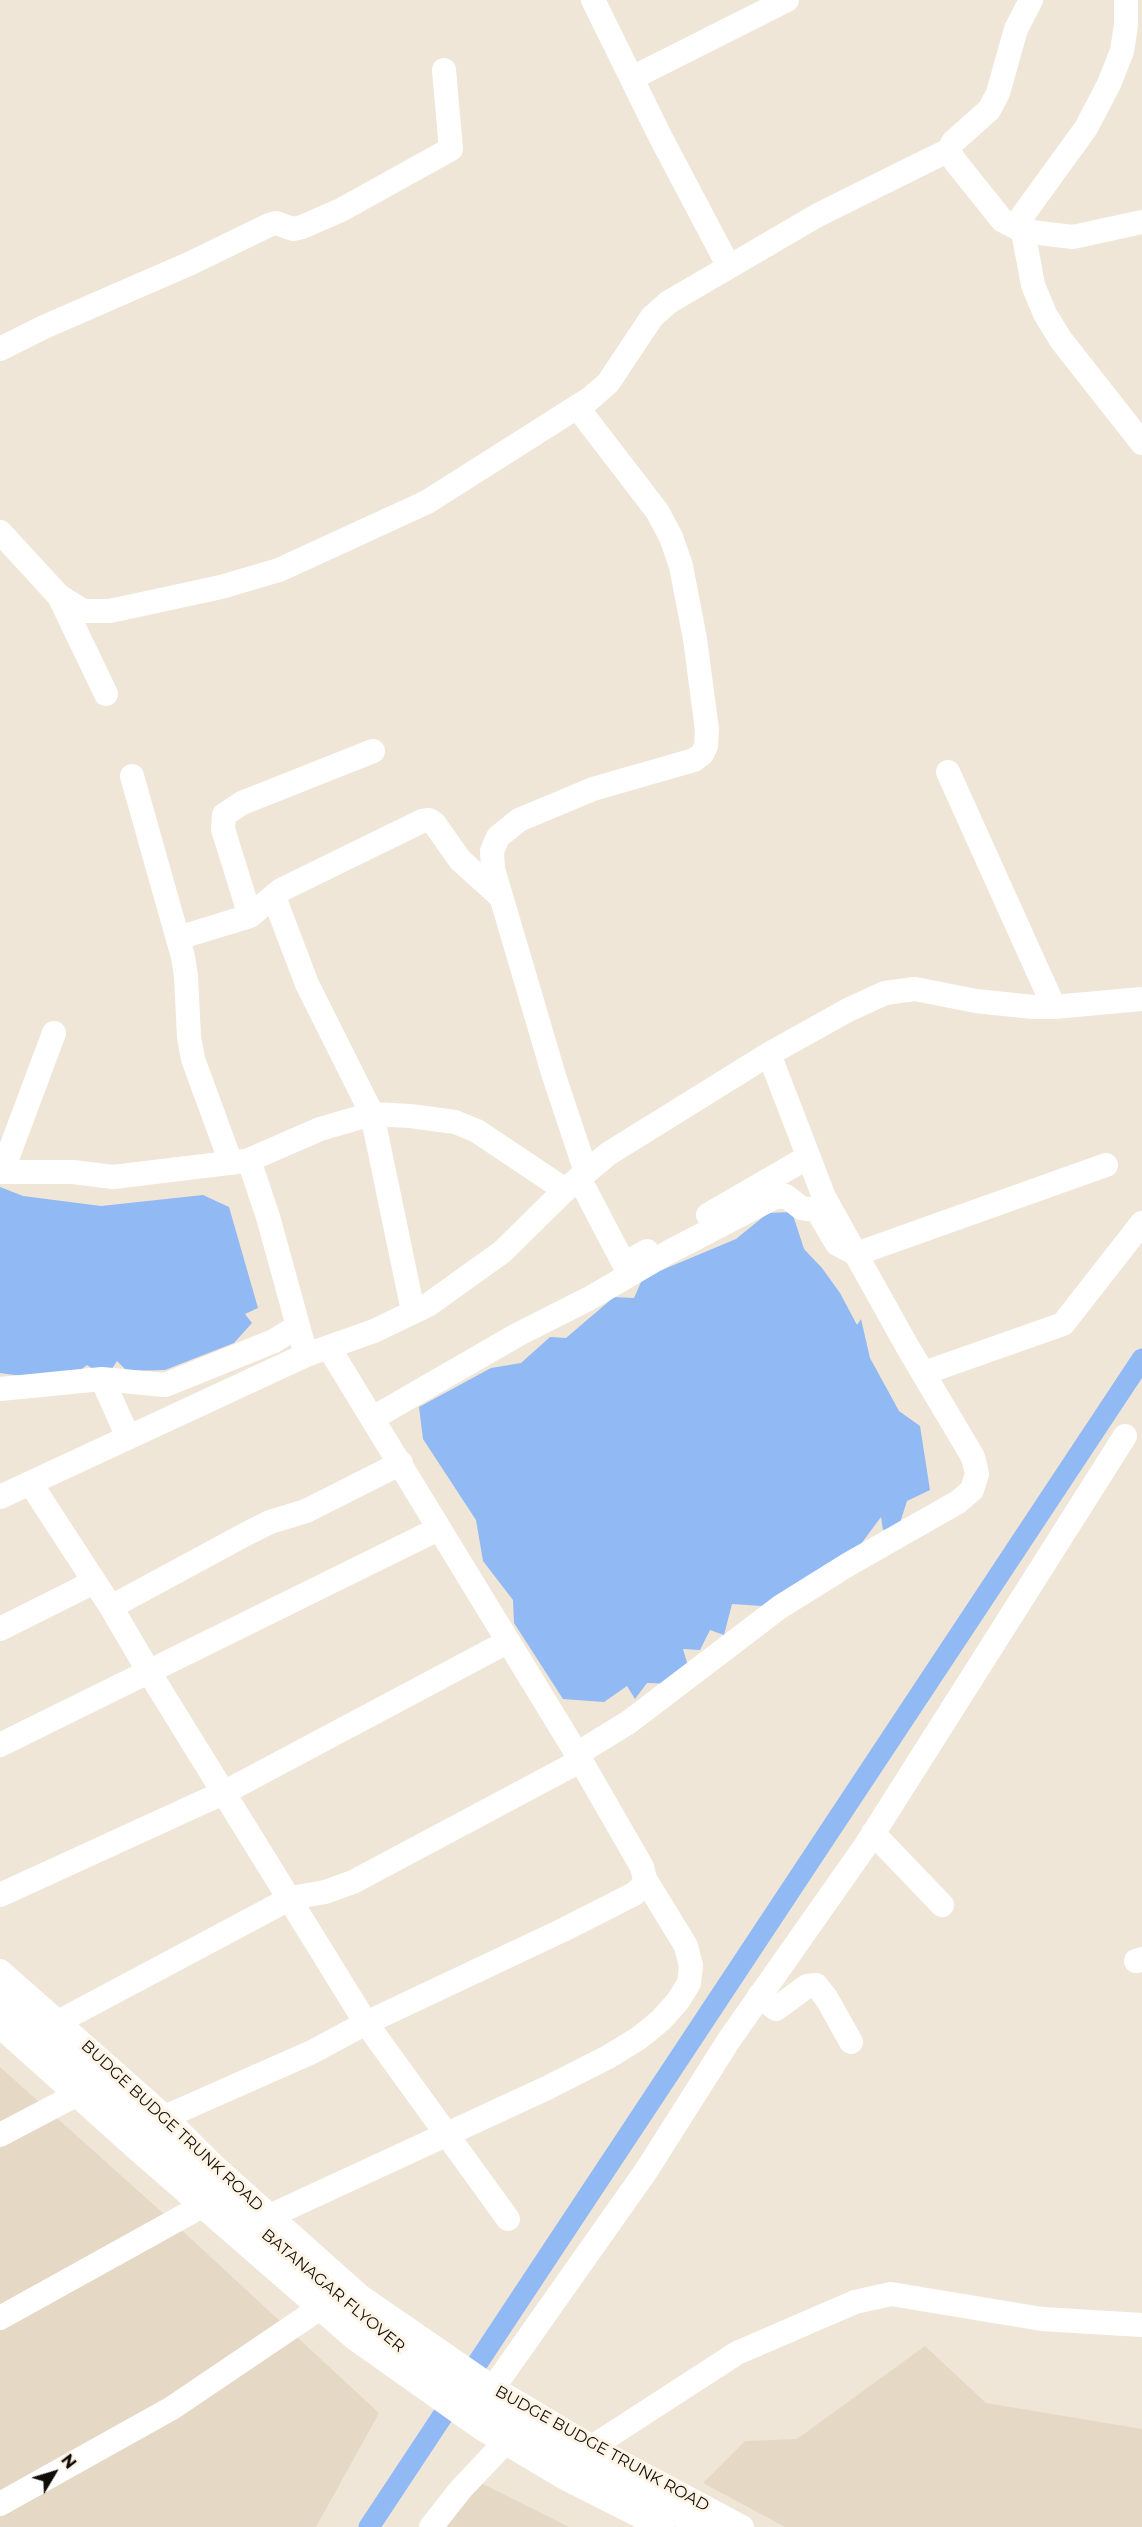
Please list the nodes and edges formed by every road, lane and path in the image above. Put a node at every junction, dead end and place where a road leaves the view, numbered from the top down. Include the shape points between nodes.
1 (593, 0) edge
2 (787, 0) edge
3 (1031, 0) edge
4 (1125, 0) edge
5 (444, 70) dead end
6 (632, 78) junction
7 (949, 150) junction
8 (1142, 222) edge
9 (1019, 229) junction
10 (729, 267) junction
11 (0, 349) edge
12 (577, 407) junction
13 (1142, 443) edge
14 (0, 532) edge
15 (58, 596) junction
16 (106, 694) dead end
17 (373, 751) dead end
18 (948, 772) dead end
19 (132, 776) dead end
20 (274, 897) junction
21 (501, 897) junction
22 (250, 916) junction
23 (178, 938) junction
24 (1142, 999) edge
25 (1054, 1007) junction
26 (54, 1034) dead end
27 (769, 1054) junction
28 (372, 1114) junction
29 (808, 1157) junction
30 (240, 1161) junction
31 (1106, 1166) dead end
32 (1, 1172) edge
33 (577, 1180) junction
34 (1142, 1223) edge
35 (856, 1254) junction
36 (413, 1311) junction
37 (298, 1326) junction
38 (329, 1348) junction
39 (306, 1355) junction
40 (924, 1373) junction
41 (102, 1379) junction
42 (0, 1389) edge
43 (373, 1418) junction
44 (1125, 1436) dead end
45 (128, 1437) junction
46 (401, 1463) junction
47 (32, 1484) junction
48 (0, 1497) edge
49 (438, 1529) junction
50 (94, 1582) junction
51 (111, 1607) junction
52 (0, 1629) edge
53 (507, 1642) junction
54 (149, 1672) junction
55 (0, 1745) edge
56 (578, 1758) junction
57 (225, 1792) junction
58 (873, 1833) junction
59 (645, 1879) junction
60 (0, 1896) edge
61 (291, 1899) junction
62 (942, 1905) dead end
63 (0, 1971) edge
64 (759, 1996) junction
65 (0, 1998) edge
66 (58, 2022) junction
67 (366, 2023) junction
68 (0, 2026) edge
69 (851, 2042) dead end
70 (76, 2094) junction
71 (165, 2117) junction
72 (0, 2135) edge
73 (446, 2136) junction
74 (202, 2206) junction
75 (270, 2216) junction
76 (508, 2219) dead end
77 (320, 2308) junction
78 (0, 2318) edge
79 (1142, 2325) edge
80 (490, 2386) junction
81 (533, 2412) junction
82 (506, 2443) junction
83 (592, 2447) junction
84 (0, 2504) edge
85 (431, 2527) edge
86 (662, 2527) edge
87 (708, 2527) edge
88 (742, 2527) edge

1 - 6 street
2 - 6 street
3 - 7 street via 1016,29 998,93 989,110
4 - 9 street via 1122,51 1109,84 1086,128
5 - 11 street via 451,149 341,210 293,229 276,223 269,225
6 - 10 street
7 - 9 street via 1002,220
7 - 10 street via 818,215
8 - 9 street via 1073,237
9 - 13 street via 1045,314 1060,340
10 - 12 street via 669,302 652,317 608,383
12 - 15 street via 427,502 279,570 110,611 83,611
12 - 21 street via 657,511 671,537 681,566 695,639 706,746 694,760 593,789 507,828 492,851
14 - 15 street
15 - 16 street
17 - 22 street via 242,803 224,815 223,829
18 - 25 street
19 - 23 street
20 - 21 street via 324,868 429,820 460,860
20 - 22 street
20 - 28 street via 307,984
21 - 33 street via 554,1076
22 - 23 street
23 - 30 street via 186,976 193,1059
24 - 25 street
25 - 27 street via 976,1001 915,989 885,993
26 - 32 street
27 - 29 street
27 - 33 street via 608,1154
28 - 30 street via 320,1128
28 - 33 street via 455,1122
28 - 36 street
29 - 33 street via 624,1264
29 - 35 street via 824,1197
30 - 32 street via 113,1177 74,1172
30 - 37 street via 268,1217
31 - 35 street
33 - 36 street via 502,1252
34 - 40 street via 1063,1324
35 - 40 street
35 - 43 street via 837,1244 817,1210 801,1208 786,1196 773,1198 517,1335
36 - 38 street
37 - 39 street
37 - 41 street via 274,1341 165,1385
38 - 39 street
38 - 43 street
39 - 45 street
40 - 56 street via 973,1457 977,1474 972,1490 780,1607
41 - 42 street
41 - 45 street
43 - 46 street
44 - 58 street
45 - 47 street
46 - 49 street
46 - 51 street via 306,1511 270,1522
47 - 48 street
47 - 50 street
49 - 53 street
49 - 54 street
50 - 51 street
50 - 52 street
51 - 54 street
53 - 56 street
53 - 57 street
54 - 55 street
54 - 57 street
56 - 59 street via 642,1867
56 - 61 street via 353,1882
57 - 60 street
57 - 61 street
58 - 62 street
58 - 64 street
59 - 67 street via 634,1894 475,1974
59 - 73 street via 686,1946 691,1966 689,1983 678,2001 639,2038 608,2057
61 - 66 street
61 - 67 street
63 - 66 street, BUDGE BUDGE TRUNK ROAD
64 - 69 street via 776,2009 807,1986 816,1985
64 - 80 street via 646,2171
65 - 87 main road, BATANAGAR FLYOVER via 303,2269 423,2364 588,2465
66 - 71 street, BUDGE BUDGE TRUNK ROAD
67 - 71 street via 312,2052
67 - 73 street
68 - 70 street
70 - 72 street
70 - 74 street
71 - 75 street, BUDGE BUDGE TRUNK ROAD
73 - 75 street
73 - 76 street
74 - 77 street
74 - 78 street
75 - 80 street, BUDGE BUDGE TRUNK ROAD via 361,2297
77 - 82 street via 414,2382
77 - 84 street via 172,2408
79 - 83 street via 1024,2317 891,2294 855,2302 736,2353
80 - 81 street, BUDGE BUDGE TRUNK ROAD
81 - 82 street
81 - 83 street, BUDGE BUDGE TRUNK ROAD
82 - 85 street
82 - 86 street
83 - 88 street, BUDGE BUDGE TRUNK ROAD

